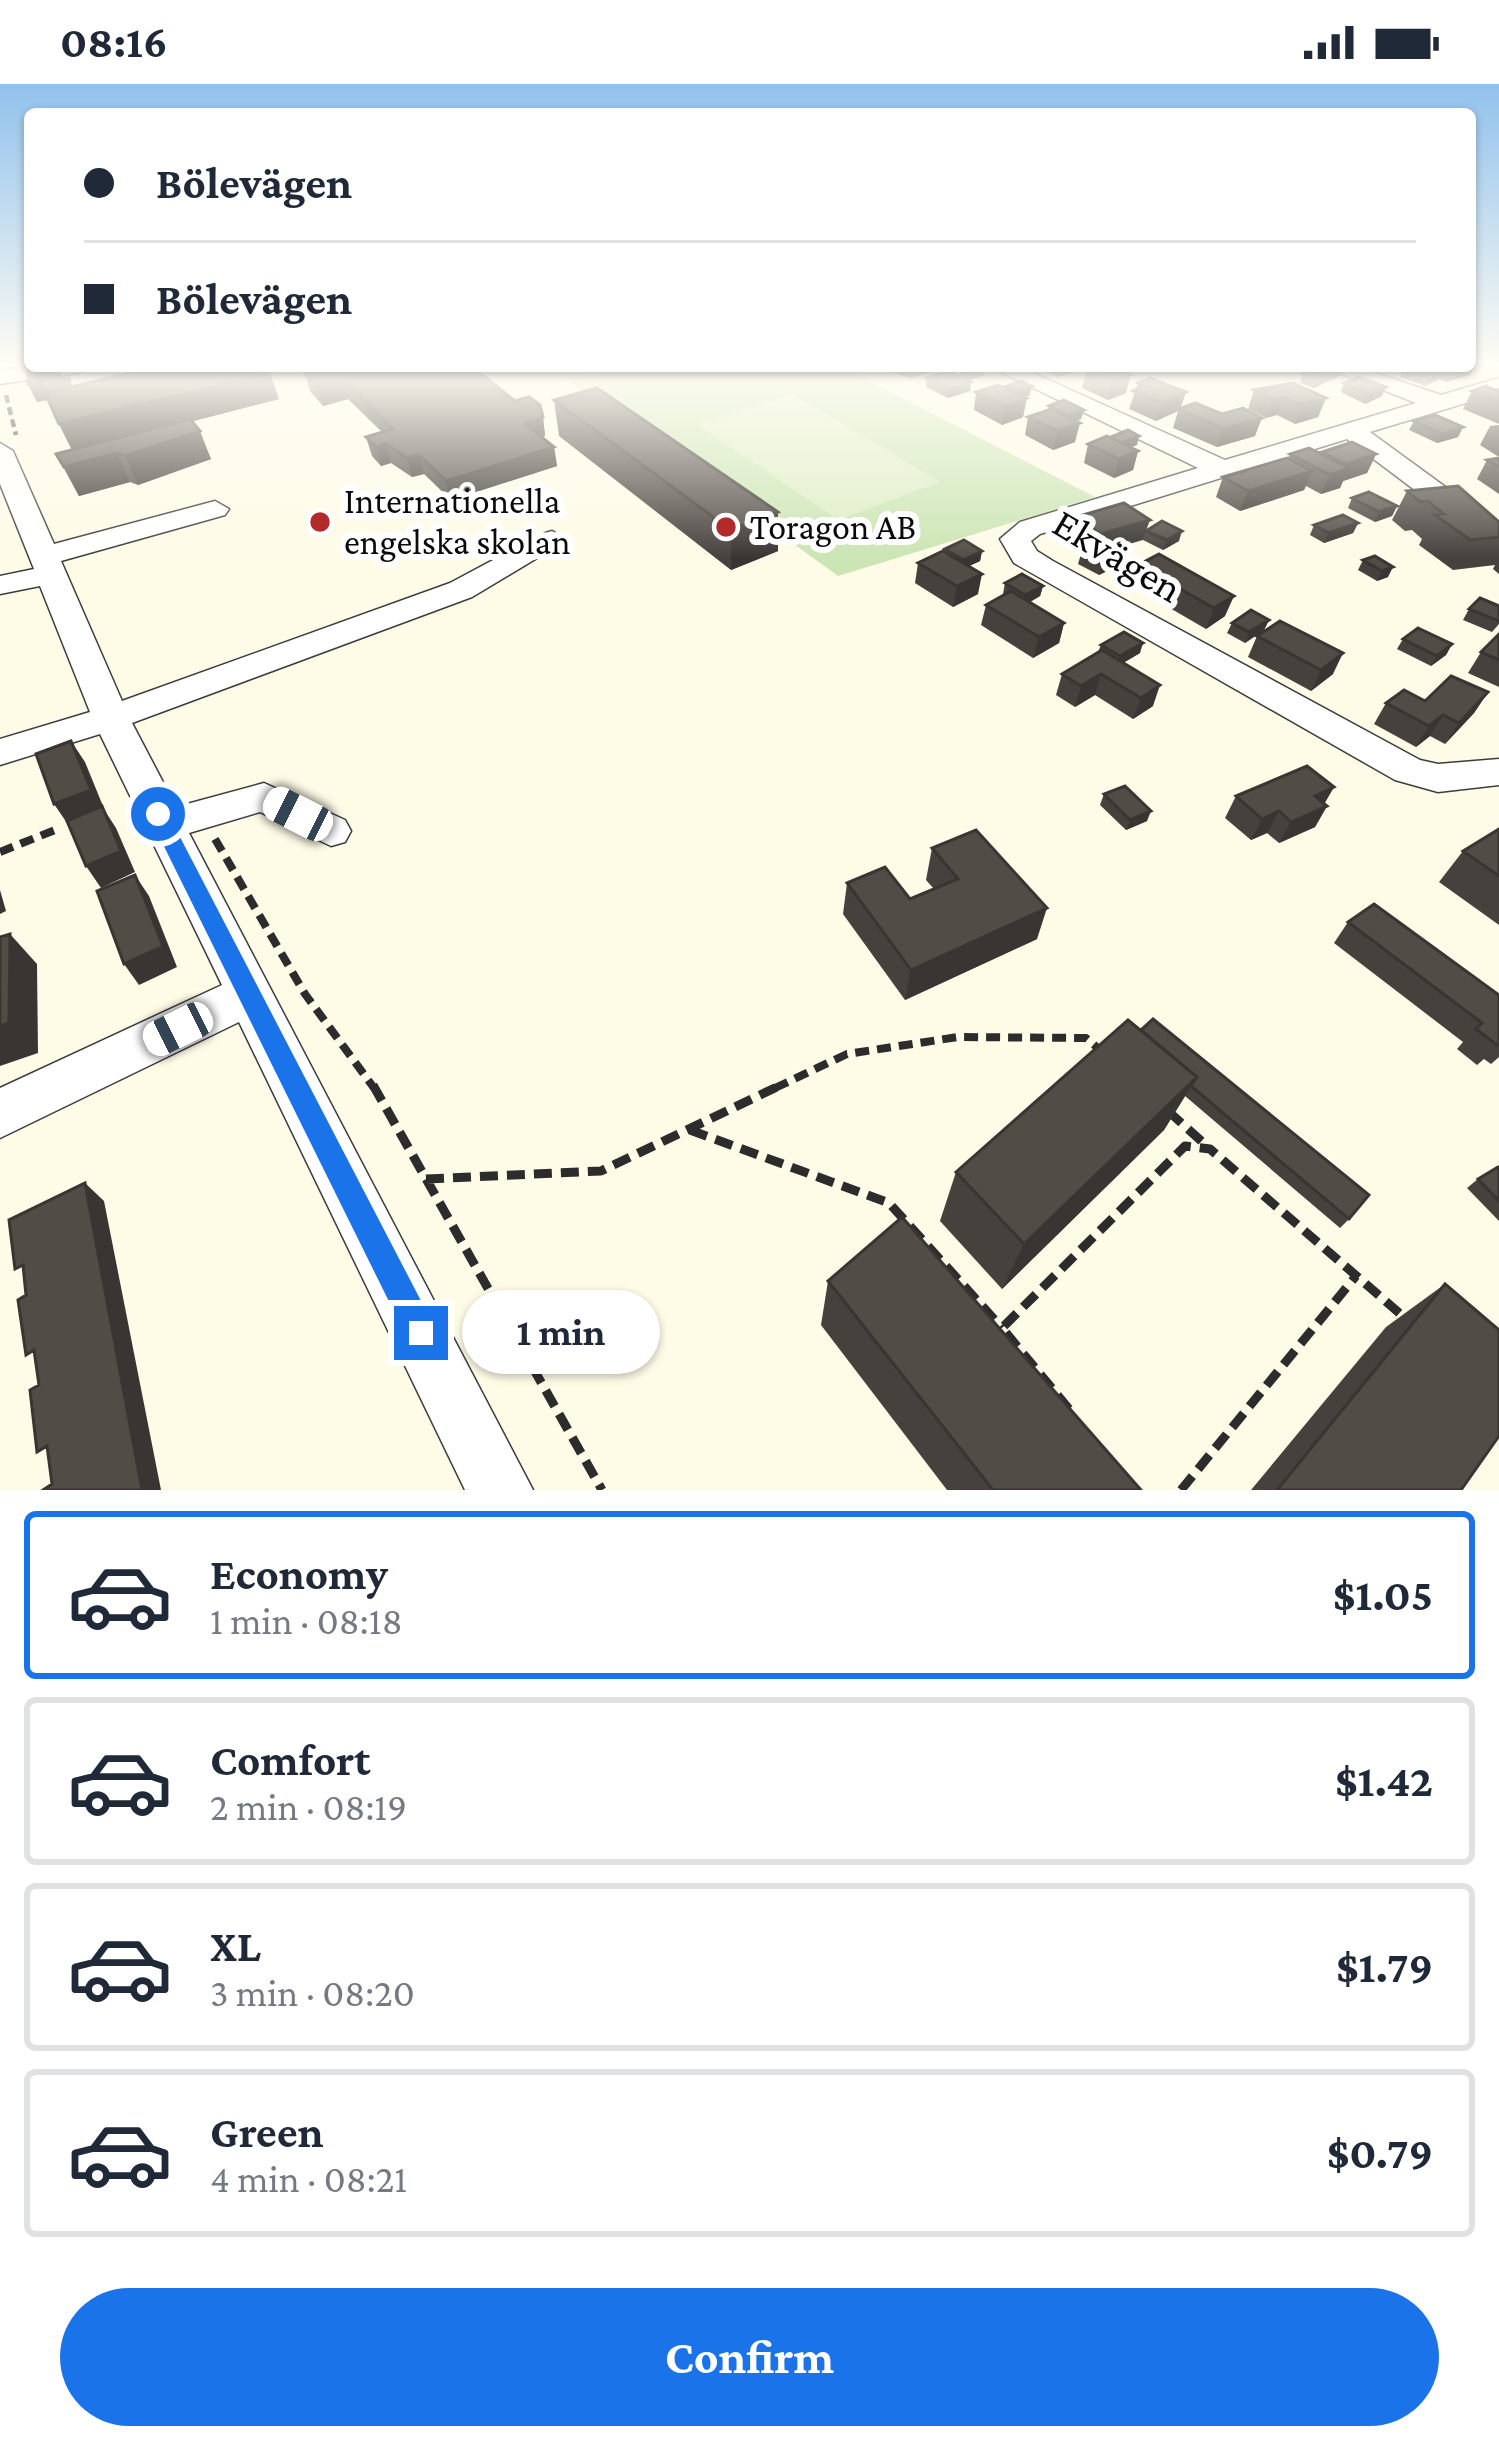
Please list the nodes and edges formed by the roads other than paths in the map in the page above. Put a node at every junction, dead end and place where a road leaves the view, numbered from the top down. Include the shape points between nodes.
1 (1132, 428) edge
2 (1360, 428) edge
3 (1352, 430) junction
4 (10, 448) edge
5 (1222, 469) junction
6 (9, 495) edge
7 (214, 509) dead end
8 (1499, 540) edge
9 (552, 541) dead end
10 (48, 565) junction
11 (0, 585) edge
12 (111, 718) junction
13 (0, 752) edge
14 (1499, 772) edge
15 (183, 820) junction
16 (332, 831) dead end
17 (252, 993) junction
18 (0, 1114) edge
19 (500, 1490) edge

1 - 5 street
2 - 3 street, Ekvägen
3 - 5 street, Ekvägen
3 - 8 street
4 - 6 street
5 - 14 street, Ekvägen via 1030,528 1017,548 1409,771 1469,778
6 - 10 street
7 - 10 street
9 - 12 street via 461,590
10 - 11 street
10 - 12 street
12 - 13 street
12 - 15 street
15 - 16 street via 264,796
15 - 17 street
17 - 18 street
17 - 19 street

